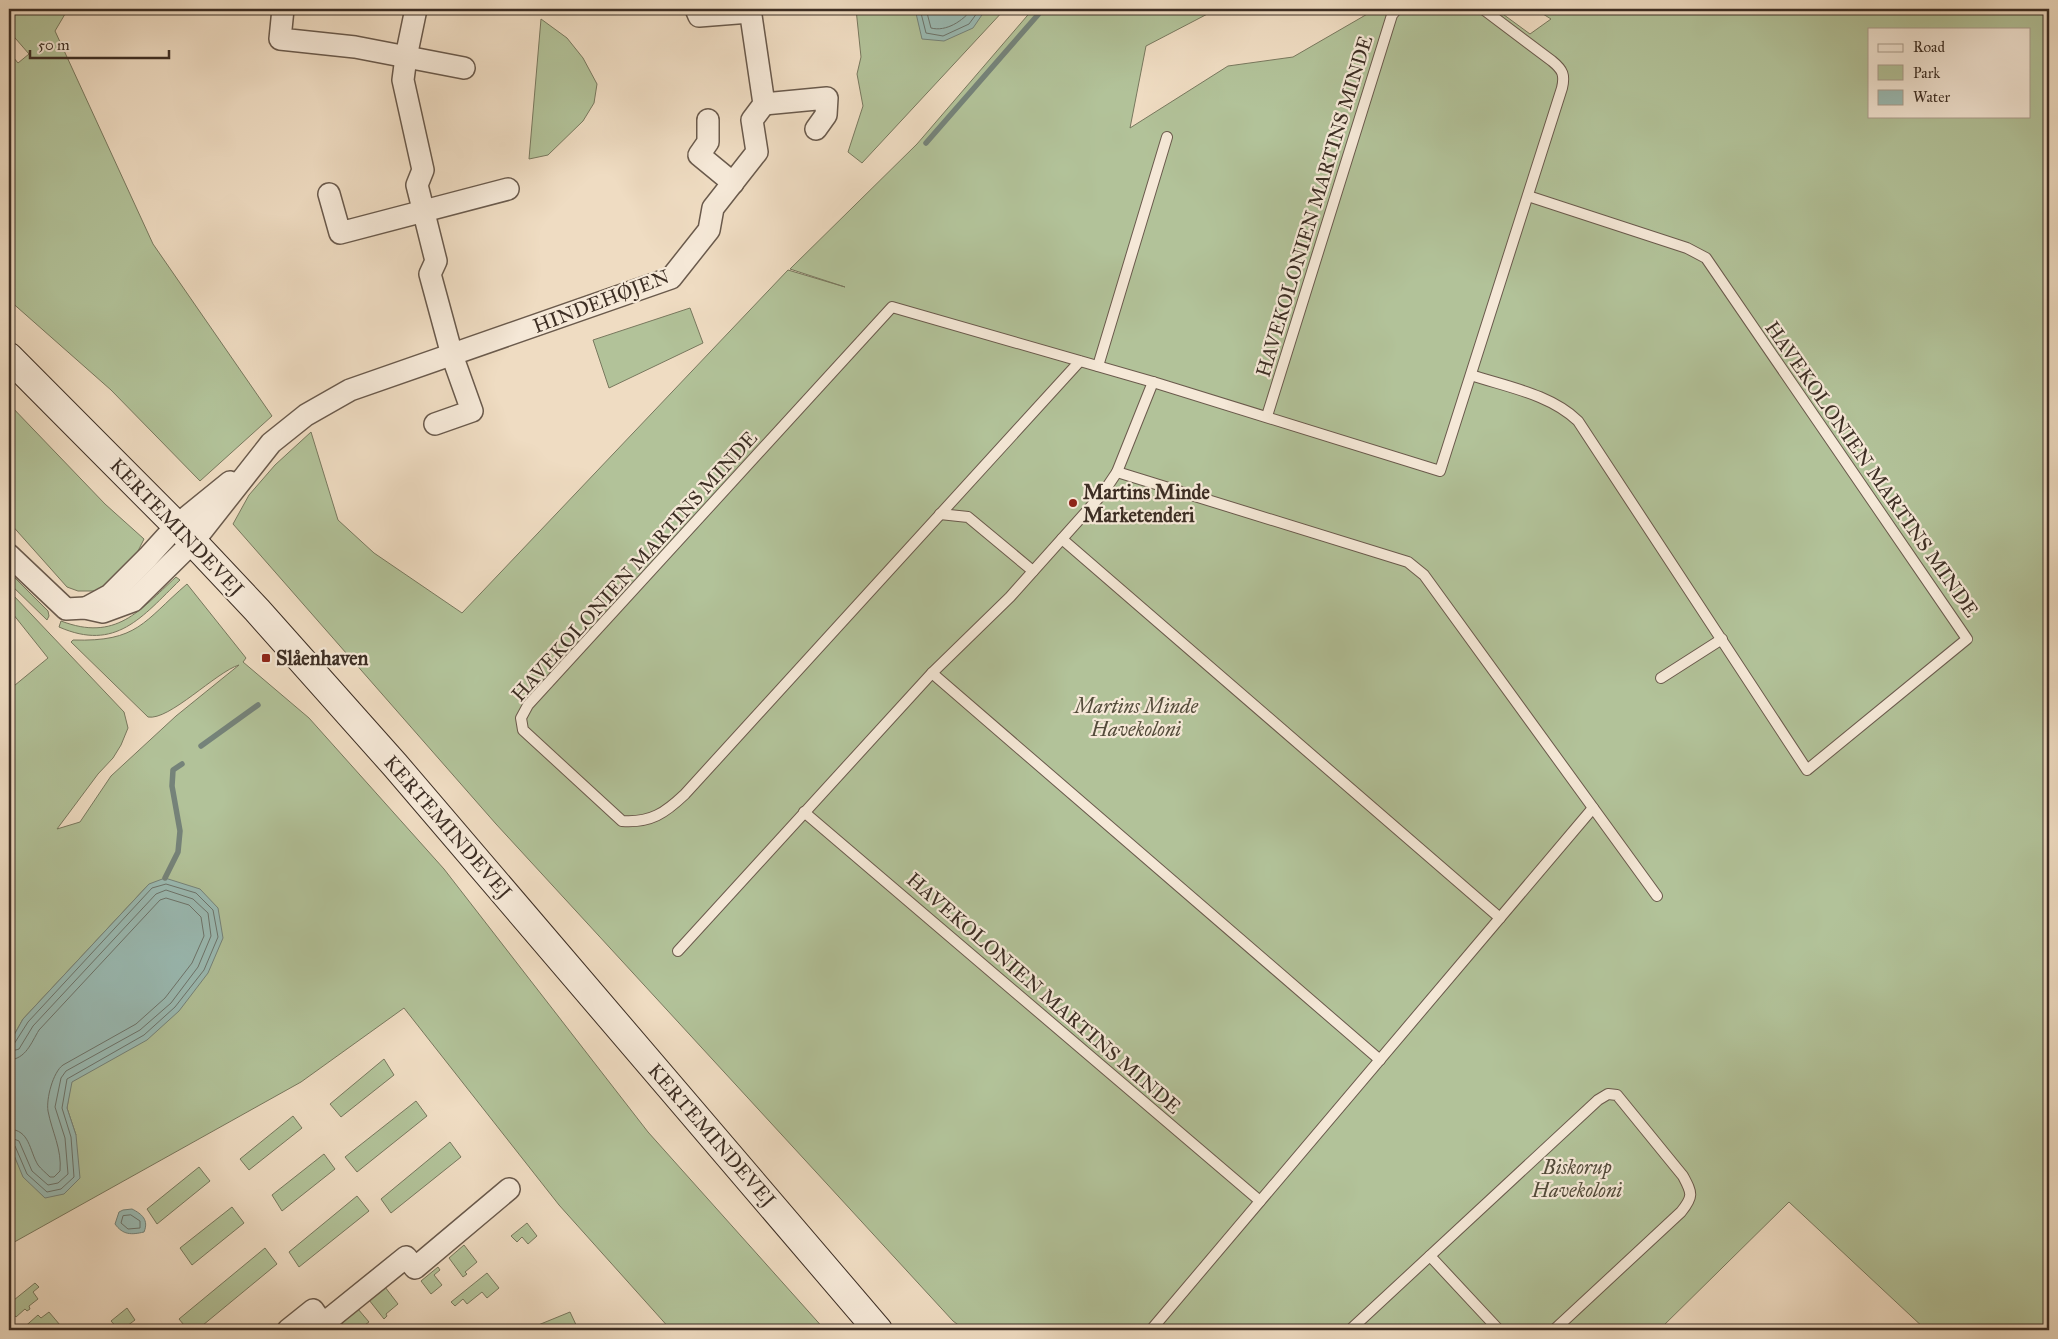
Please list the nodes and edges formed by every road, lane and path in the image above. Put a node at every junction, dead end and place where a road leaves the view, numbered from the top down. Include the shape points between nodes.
1 (283, 9) edge
2 (416, 9) edge
3 (696, 9) edge
4 (1398, 9) edge
5 (1483, 9) edge
6 (750, 10) edge
7 (406, 57) junction
8 (464, 68) dead end
9 (764, 104) junction
10 (708, 120) dead end
11 (816, 129) dead end
12 (1167, 137) dead end
13 (732, 183) junction
14 (508, 189) dead end
15 (329, 194) dead end
16 (1528, 196) junction
17 (424, 212) junction
18 (452, 355) junction
19 (9, 357) edge
20 (1080, 361) junction
21 (1098, 366) junction
22 (1471, 375) junction
23 (1153, 382) junction
24 (1267, 416) junction
25 (434, 424) dead end
26 (1117, 472) junction
27 (940, 514) junction
28 (185, 533) junction
29 (1062, 539) junction
30 (9, 555) edge
31 (1033, 571) junction
32 (1722, 639) junction
33 (932, 673) junction
34 (1661, 678) dead end
35 (1593, 808) junction
36 (804, 812) junction
37 (1657, 896) dead end
38 (1500, 918) junction
39 (678, 951) dead end
40 (1380, 1060) junction
41 (509, 1189) dead end
42 (1260, 1202) junction
43 (1430, 1256) junction
44 (876, 1326) edge
45 (288, 1330) edge
46 (1151, 1330) edge
47 (1350, 1330) edge
48 (1499, 1330) edge
49 (1554, 1330) edge

1 - 7 street via 280,39 355,47
2 - 7 street
3 - 6 street via 699,16
4 - 24 lane, HAVEKOLONIEN MARTINS MINDE via 1392,15
5 - 16 lane, HAVEKOLONIEN MARTINS MINDE via 1552,61 1562,70 1564,77
6 - 9 street
7 - 8 street
7 - 17 street via 403,80 423,170 417,185
9 - 11 street via 827,98 826,116
9 - 13 street, HINDEHØJEN via 752,120 757,152
10 - 13 street via 708,142 699,156
12 - 21 lane
13 - 18 street, HINDEHØJEN via 713,208 709,230 671,278
14 - 17 street
15 - 17 street via 340,233
16 - 22 lane, HAVEKOLONIEN MARTINS MINDE
16 - 32 lane, HAVEKOLONIEN MARTINS MINDE via 1687,248 1706,258 1967,638 1807,770
17 - 18 street via 436,261 430,274
18 - 25 street via 472,411
18 - 28 street, HINDEHØJEN via 350,390 306,415 272,444
19 - 28 main road, KERTEMINDEVEJ
20 - 21 lane, HAVEKOLONIEN MARTINS MINDE
20 - 27 lane, HAVEKOLONIEN MARTINS MINDE
20 - 27 lane, HAVEKOLONIEN MARTINS MINDE via 892,307 528,705 521,718 523,730 622,821 639,822 667,811
21 - 23 lane, HAVEKOLONIEN MARTINS MINDE
22 - 24 lane, HAVEKOLONIEN MARTINS MINDE via 1440,470
22 - 32 lane, HAVEKOLONIEN MARTINS MINDE via 1546,399 1566,409 1578,421
23 - 24 lane, HAVEKOLONIEN MARTINS MINDE
23 - 26 lane
26 - 29 lane via 1103,493
26 - 35 lane via 1408,562 1424,575
27 - 31 lane via 968,517
28 - 30 street via 133,601 103,612 85,608 66,609
28 - 44 main road, KERTEMINDEVEJ via 395,765
29 - 31 lane
29 - 38 lane
31 - 33 lane
32 - 34 lane
33 - 36 lane
33 - 40 lane
35 - 37 lane
35 - 38 lane
36 - 39 lane
36 - 42 lane, HAVEKOLONIEN MARTINS MINDE
38 - 40 lane
40 - 42 lane
41 - 45 street via 415,1268 406,1256 323,1324 313,1310
42 - 46 lane
43 - 47 lane
43 - 48 lane
43 - 49 lane via 1598,1100 1608,1094 1616,1095 1683,1176 1691,1190 1691,1200

